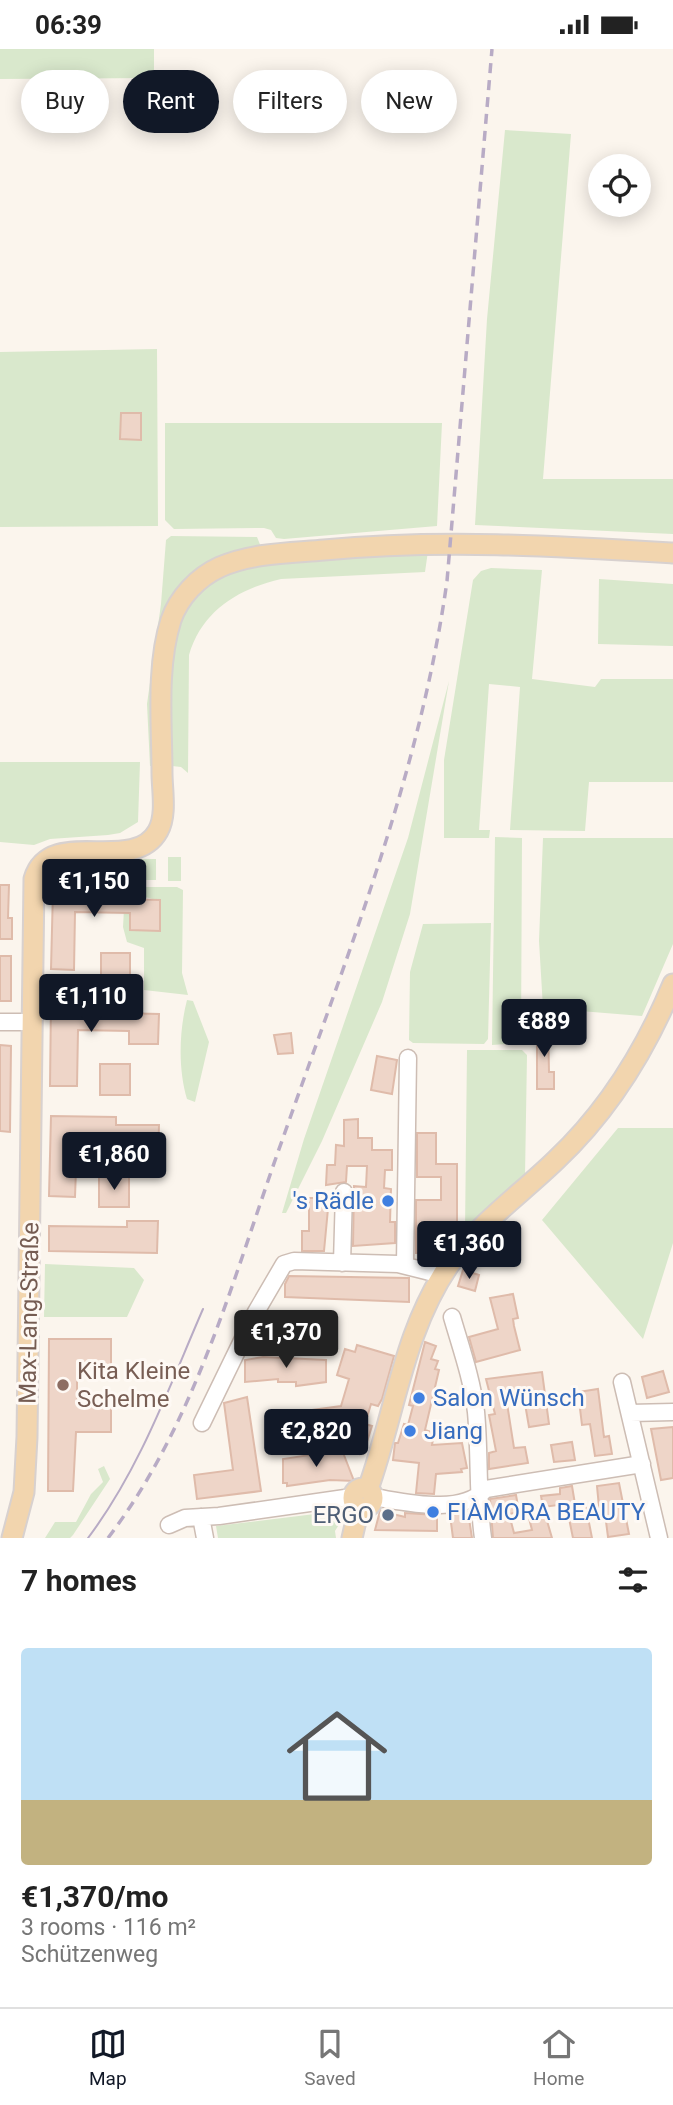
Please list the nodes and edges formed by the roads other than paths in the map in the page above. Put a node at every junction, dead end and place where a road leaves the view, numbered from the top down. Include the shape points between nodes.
1 (673, 553) edge
2 (673, 983) edge
3 (0, 1022) edge
4 (32, 1022) junction
5 (408, 1058) dead end
6 (344, 1192) dead end
7 (342, 1263) junction
8 (405, 1265) junction
9 (442, 1276) junction
10 (452, 1317) dead end
11 (622, 1383) dead end
12 (673, 1412) edge
13 (630, 1413) junction
14 (202, 1423) dead end
15 (642, 1464) junction
16 (363, 1498) junction
17 (477, 1498) junction
18 (201, 1517) junction
19 (169, 1525) dead end
20 (12, 1538) edge
21 (205, 1538) edge
22 (352, 1538) edge
23 (483, 1538) edge
24 (659, 1538) edge

1 - 4 main road, Max-Lang-Straße via 435,543 316,550 244,560 199,580 174,612 167,633 159,829 144,844 126,850 60,854 37,870
2 - 9 main road via 644,1043 600,1113 475,1235
3 - 4 street
4 - 20 main road, Max-Lang-Straße via 27,1448 22,1504
5 - 8 street
6 - 7 street
7 - 8 street
7 - 14 street via 294,1261 281,1268
8 - 9 street
9 - 16 main road via 415,1330
10 - 17 street via 474,1398
11 - 13 street
12 - 13 street
13 - 15 street
15 - 17 street via 486,1489
15 - 24 street
16 - 17 street via 435,1504
16 - 18 street
16 - 22 main road
17 - 23 street
18 - 19 street
18 - 21 street

